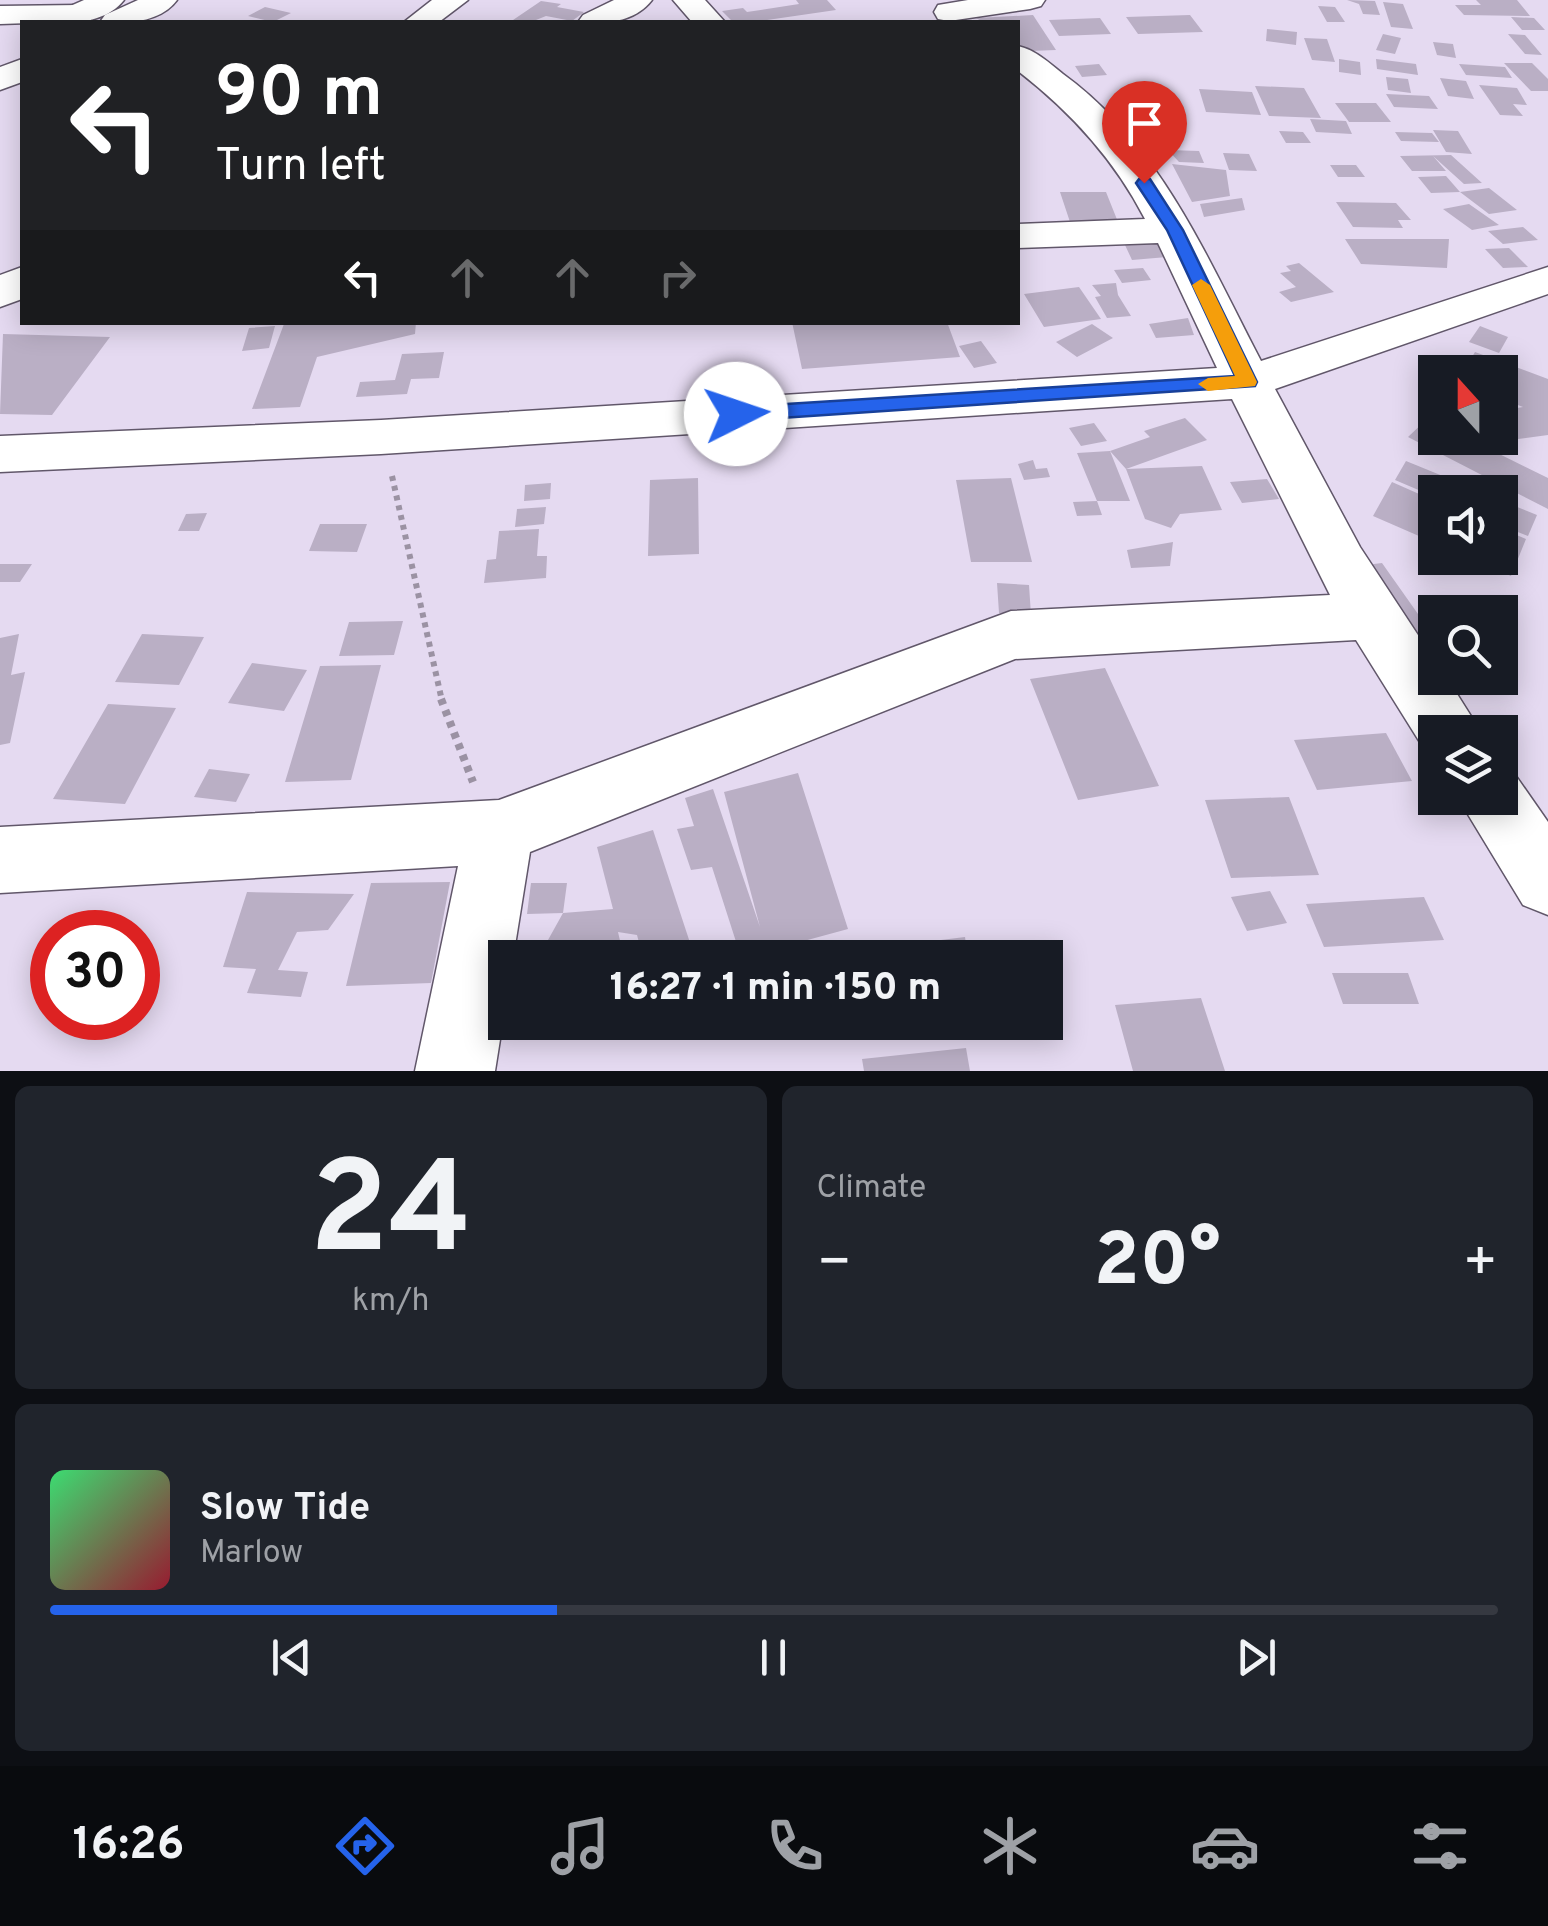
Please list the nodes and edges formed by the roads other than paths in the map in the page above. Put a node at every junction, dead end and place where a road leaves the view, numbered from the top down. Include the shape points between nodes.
1 (108, 0) edge
2 (162, 0) edge
3 (453, 0) edge
4 (638, 0) edge
5 (688, 0) edge
6 (1030, 0) edge
7 (949, 11) edge
8 (0, 15) edge
9 (70, 18) edge
10 (120, 20) edge
11 (422, 20) edge
12 (598, 20) edge
13 (707, 20) edge
14 (1020, 58) edge
15 (1175, 230) junction
16 (1020, 236) edge
17 (1548, 280) edge
18 (1248, 382) junction
19 (0, 454) edge
20 (1372, 616) junction
21 (1438, 715) edge
22 (1503, 815) edge
23 (498, 832) junction
24 (0, 860) edge
25 (1548, 881) edge
26 (455, 1071) edge

1 - 9 street
2 - 10 street
3 - 11 street
4 - 12 street
5 - 13 street
6 - 7 street
8 - 9 street
14 - 15 street via 1087,110
15 - 16 street
15 - 18 street
17 - 18 street
18 - 19 street
18 - 20 street
20 - 21 street
20 - 23 street via 1011,636
22 - 25 street
23 - 24 street
23 - 26 street

